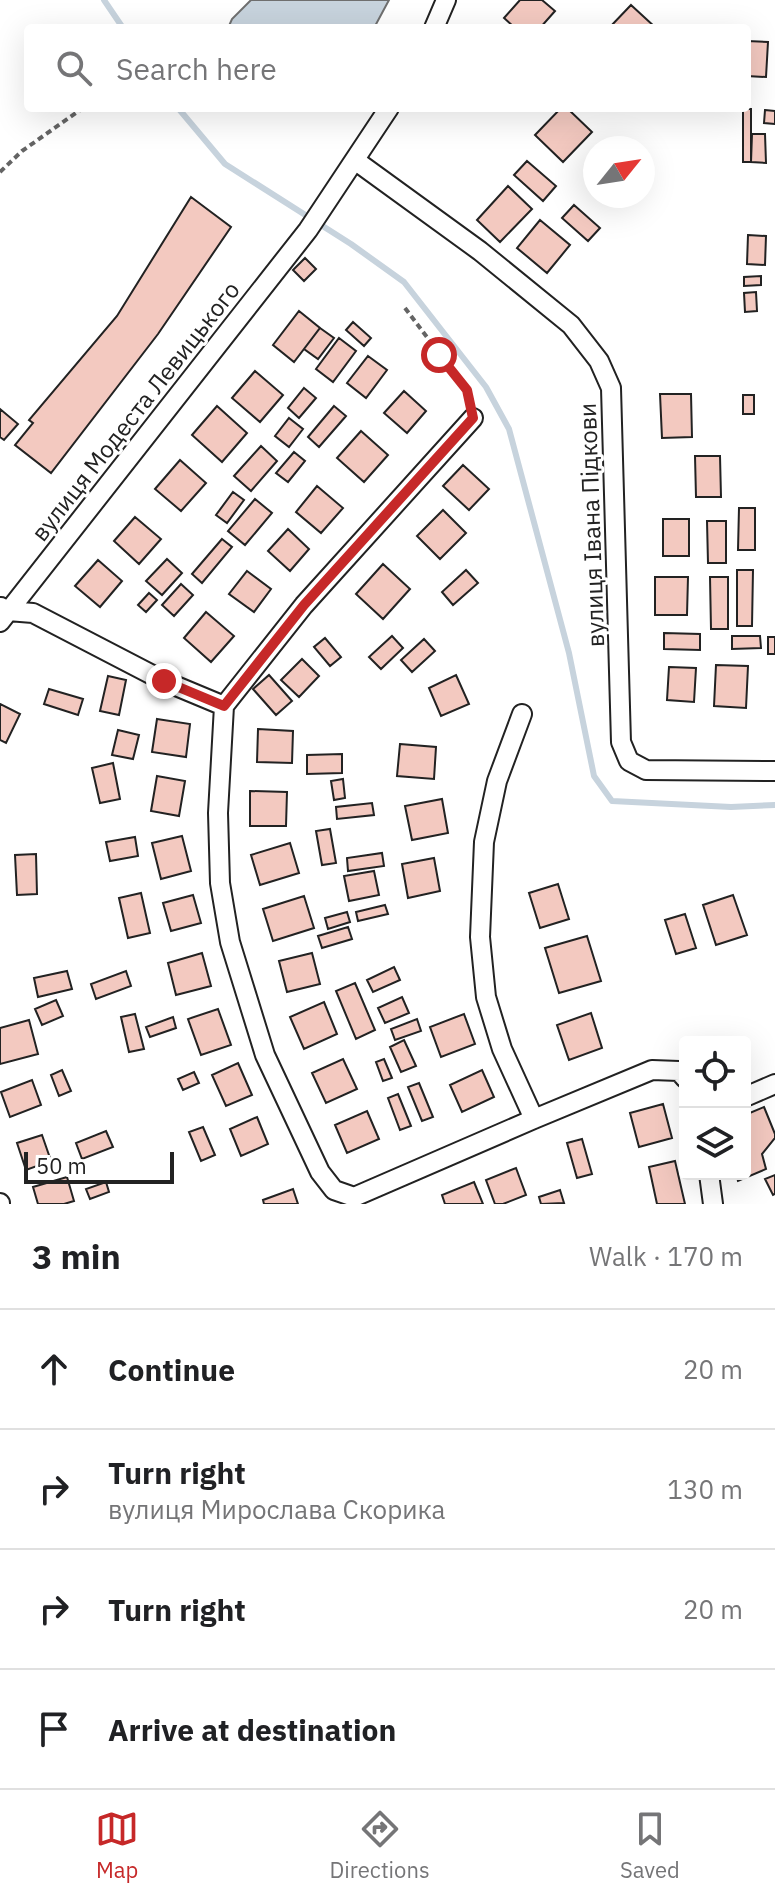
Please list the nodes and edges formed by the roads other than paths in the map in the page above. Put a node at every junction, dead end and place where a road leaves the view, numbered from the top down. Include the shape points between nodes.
1 (446, 0) edge
2 (436, 24) edge
3 (387, 112) edge
4 (356, 161) junction
5 (473, 418) road end
6 (3, 613) edge
7 (224, 706) junction
8 (522, 714) dead end
9 (775, 771) edge
10 (679, 1071) edge
11 (775, 1084) edge
12 (751, 1094) edge
13 (534, 1119) junction
14 (710, 1180) edge
15 (355, 1200) edge
16 (713, 1204) edge

1 - 2 street
3 - 4 street
4 - 6 street, вулиця Модеста Левицького via 308,230
4 - 9 street, вулиця Івана Підкови via 571,325 599,361 612,401 621,742 629,761 646,770
5 - 7 street via 304,605
6 - 7 street via 33,613
7 - 15 street via 218,813 220,883 230,942 265,1055 320,1172 334,1190
8 - 13 street via 497,781 484,842 480,937 486,997 502,1049
10 - 13 street via 652,1070
11 - 12 street
13 - 15 street
14 - 16 street

